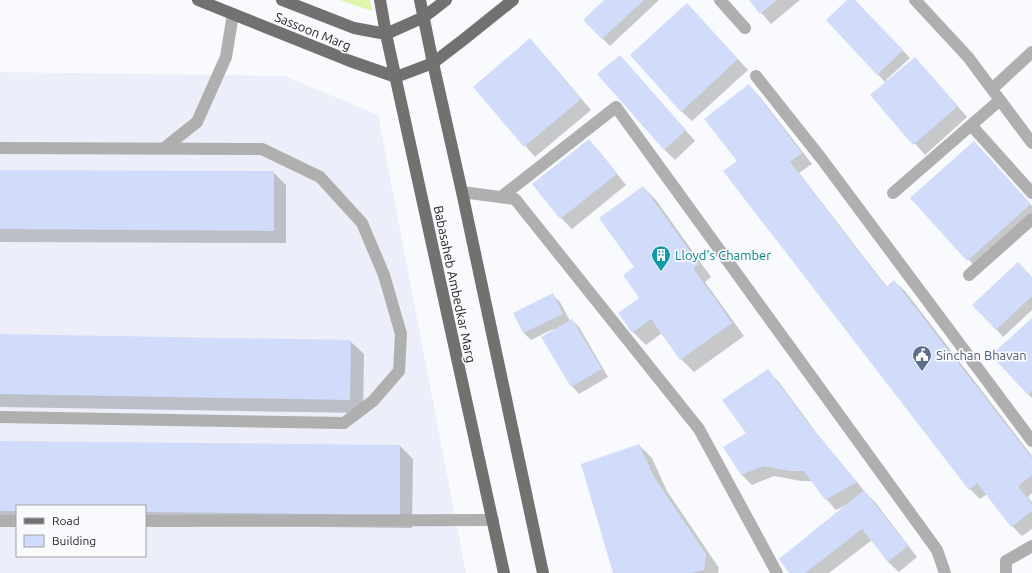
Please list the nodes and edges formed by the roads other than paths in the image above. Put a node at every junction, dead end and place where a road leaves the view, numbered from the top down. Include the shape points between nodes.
1 (198, 0) edge
2 (282, 0) edge
3 (380, 0) edge
4 (420, 0) edge
5 (446, 0) edge
6 (513, 0) edge
7 (720, 0) edge
8 (915, 0) edge
9 (233, 14) junction
10 (424, 17) junction
11 (745, 28) dead end
12 (386, 34) junction
13 (1032, 52) edge
14 (433, 63) junction
15 (756, 76) dead end
16 (396, 77) junction
17 (992, 89) junction
18 (1000, 100) junction
19 (971, 125) junction
20 (1032, 143) edge
21 (0, 148) edge
22 (163, 149) junction
23 (462, 192) junction
24 (894, 193) dead end
25 (1032, 193) edge
26 (501, 197) junction
27 (1032, 220) edge
28 (969, 275) dead end
29 (0, 418) edge
30 (1032, 440) edge
31 (493, 520) junction
32 (0, 521) edge
33 (16, 521) edge
34 (146, 521) edge
35 (1032, 546) edge
36 (504, 573) edge
37 (543, 573) edge
38 (777, 573) edge
39 (945, 573) edge
40 (1006, 573) edge

1 - 9 main road, Sassoon Marg
2 - 12 main road, Sassoon Marg via 354,28
3 - 12 main road, Babasaheb Ambedkar Marg
4 - 10 main road, Babasaheb Ambedkar Marg
5 - 10 main road
6 - 14 main road
7 - 11 street
8 - 17 street via 968,57
9 - 16 main road, Sassoon Marg
9 - 22 street via 226,57 197,122
10 - 12 main road
10 - 14 main road, Babasaheb Ambedkar Marg
12 - 16 main road, Babasaheb Ambedkar Marg
13 - 17 street
14 - 16 main road
14 - 23 main road, Babasaheb Ambedkar Marg
15 - 30 street via 821,158
16 - 31 main road, Babasaheb Ambedkar Marg
17 - 18 street
18 - 19 street
18 - 20 street
19 - 24 street
19 - 25 street
21 - 22 street
22 - 29 street via 262,149 320,177 362,223 384,275 401,334 399,371 373,401 344,423
23 - 26 street
23 - 37 main road, Babasaheb Ambedkar Marg
26 - 38 street via 515,199 699,430
26 - 39 street via 616,107 937,550
27 - 28 street
31 - 34 street
31 - 36 main road, Babasaheb Ambedkar Marg
32 - 33 street
35 - 40 street via 1006,561

